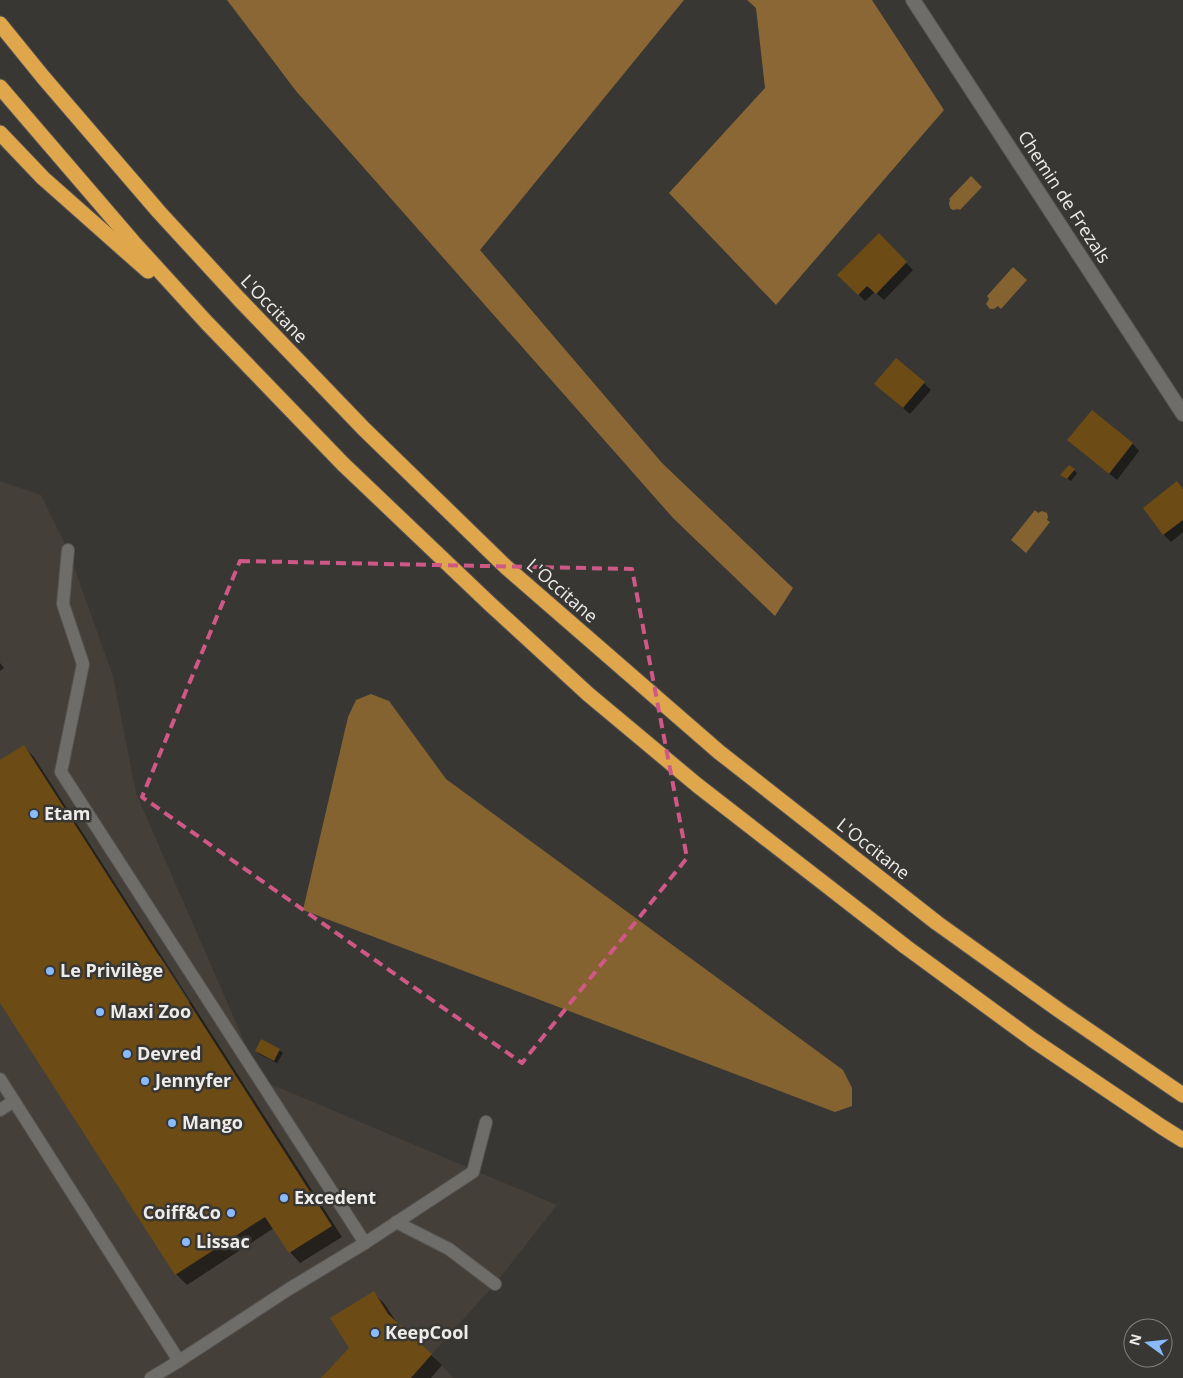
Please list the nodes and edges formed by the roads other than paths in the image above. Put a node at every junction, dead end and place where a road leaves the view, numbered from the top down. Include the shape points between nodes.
1 (914, 0) edge
2 (0, 24) edge
3 (0, 87) edge
4 (0, 132) edge
5 (207, 324) junction
6 (1183, 414) edge
7 (68, 550) dead end
8 (0, 1080) edge
9 (1183, 1095) edge
10 (14, 1101) junction
11 (0, 1110) edge
12 (486, 1122) dead end
13 (1183, 1140) edge
14 (396, 1222) junction
15 (365, 1243) junction
16 (495, 1284) dead end
17 (178, 1362) junction
18 (151, 1378) edge

1 - 6 street, Chemin de Frezals
2 - 9 highway, L'Occitane via 159,212 239,299 364,429 506,567 719,752 937,923
3 - 5 highway
4 - 5 highway via 43,178
5 - 13 highway via 343,464 490,604 588,694 697,786 906,948 1033,1040
7 - 15 lane via 63,604 83,664 61,772
8 - 10 lane
10 - 11 lane
10 - 17 lane
12 - 14 lane via 473,1172
14 - 15 lane
14 - 16 lane via 449,1249
15 - 17 lane
17 - 18 lane

